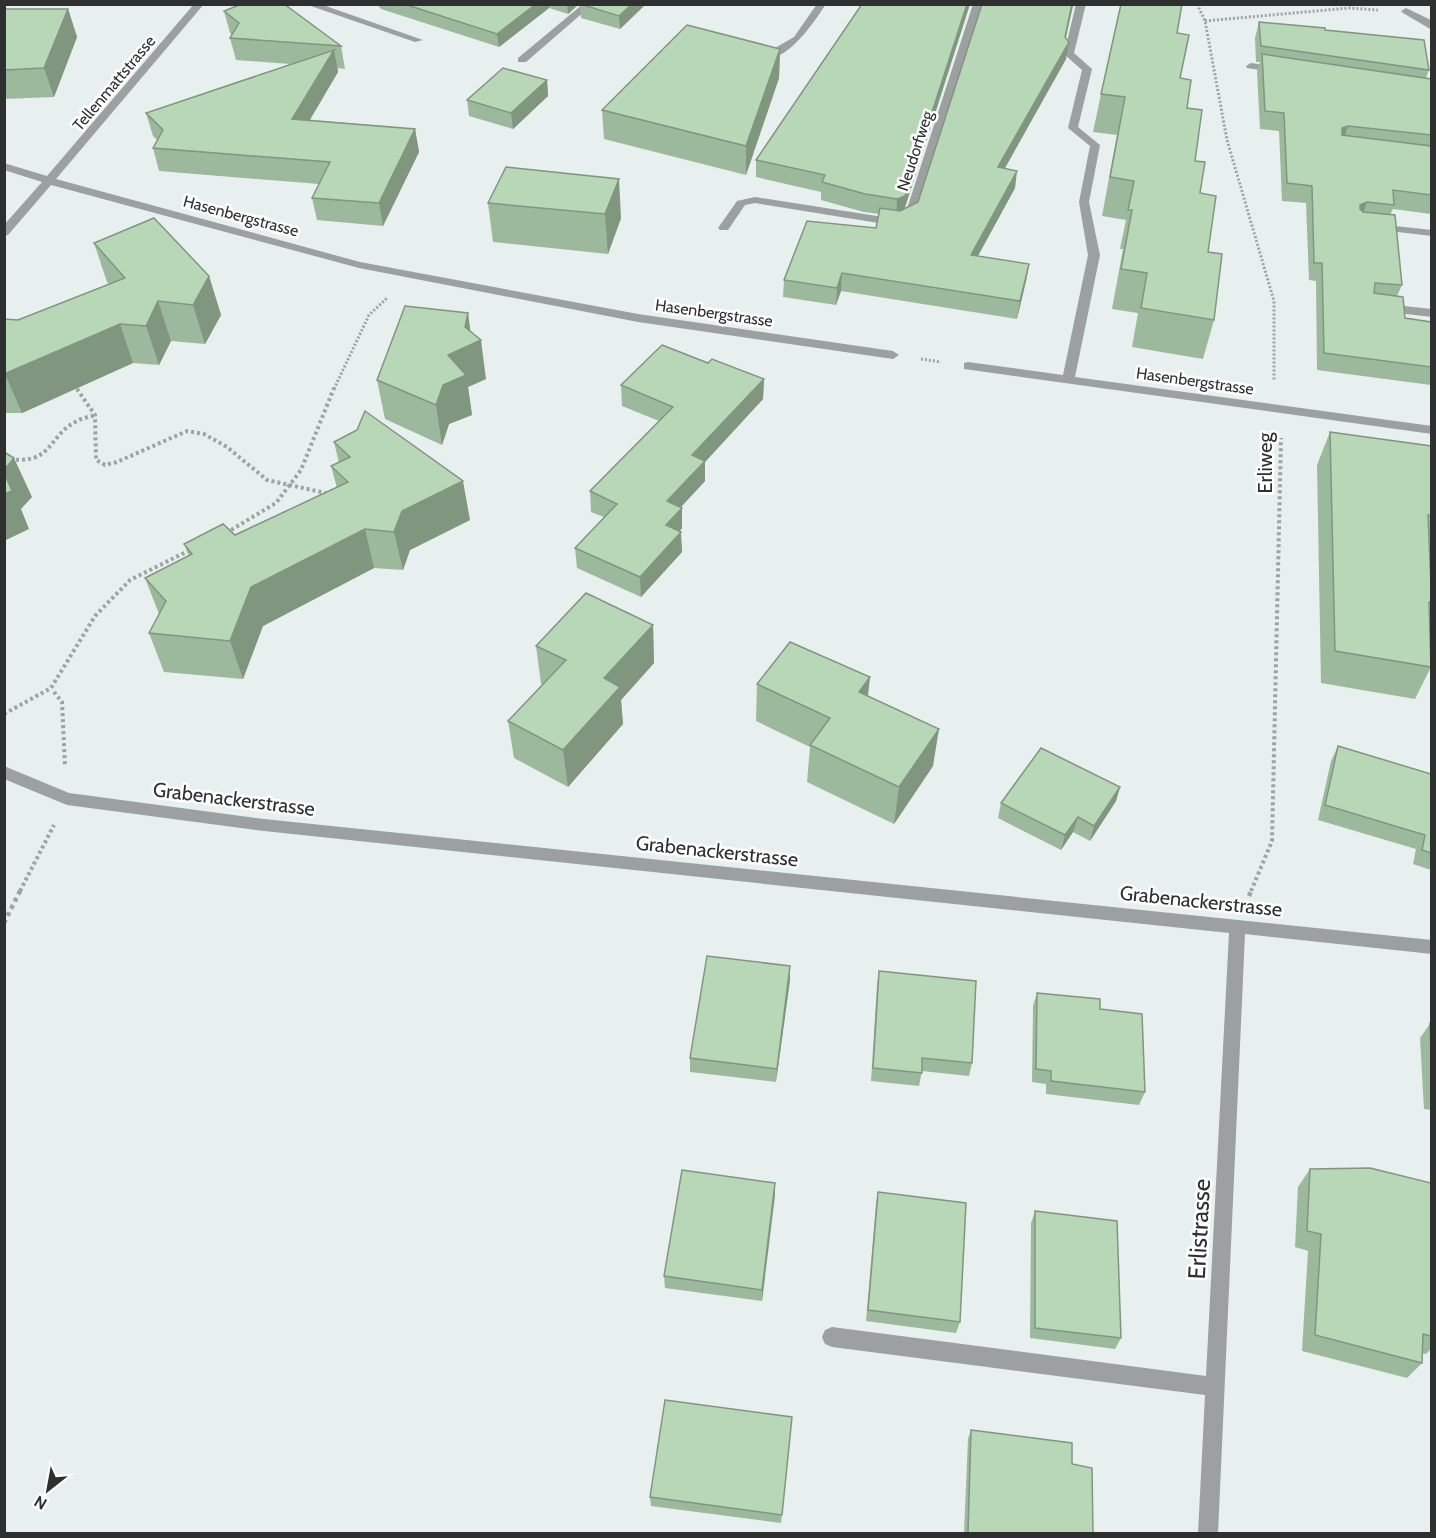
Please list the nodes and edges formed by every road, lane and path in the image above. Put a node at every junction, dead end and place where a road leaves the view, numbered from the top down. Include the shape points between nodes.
1 (200, 4) edge
2 (309, 4) edge
3 (589, 4) edge
4 (822, 4) edge
5 (978, 4) edge
6 (1081, 4) edge
7 (1197, 4) edge
8 (1406, 11) joint
9 (1205, 21) junction
10 (1431, 27) edge
11 (418, 40) dead end
12 (767, 57) edge
13 (522, 60) dead end
14 (1251, 66) dead end
15 (1285, 71) edge
16 (4, 166) edge
17 (50, 181) junction
18 (1361, 225) edge
19 (724, 228) dead end
20 (4, 233) edge
21 (1431, 233) edge
22 (411, 275) junction
23 (1373, 306) edge
24 (1431, 313) edge
25 (893, 355) joint
26 (968, 366) joint
27 (1068, 380) junction
28 (77, 389) edge
29 (1276, 409) junction
30 (95, 415) junction
31 (1431, 430) edge
32 (8, 459) edge
33 (289, 485) junction
34 (336, 498) edge
35 (218, 537) edge
36 (198, 546) edge
37 (54, 692) dead end
38 (4, 714) edge
39 (4, 772) edge
40 (67, 799) junction
41 (4, 923) edge
42 (1237, 926) junction
43 (1431, 947) edge
44 (832, 1337) dead end
45 (1215, 1387) junction
46 (1208, 1533) edge

1 - 17 street, Tellenmattstrasse
2 - 11 street
3 - 13 street
4 - 12 street via 797,39
5 - 19 street, Neudorfweg via 910,217 897,223 755,200 741,203
6 - 27 street via 1069,54 1087,69 1073,128 1095,145 1084,202 1094,255
7 - 9 path, Erliweg
8 - 9 path via 1349,8
8 - 10 street
9 - 29 path, Erliweg via 1227,140 1274,301
14 - 15 street
16 - 17 street, Hasenbergstrasse
17 - 20 street
17 - 22 street, Hasenbergstrasse via 358,265
18 - 21 street
22 - 25 street, Hasenbergstrasse via 638,318
22 - 33 path via 369,315 301,470
23 - 24 street
25 - 26 path
26 - 27 street, Hasenbergstrasse
27 - 29 street, Hasenbergstrasse
28 - 30 path
29 - 31 street, Hasenbergstrasse
29 - 42 path, Erliweg via 1281,431 1272,841
30 - 32 path via 75,421 38,458
30 - 33 path via 96,459 105,465 187,431 204,434 227,447 267,480
33 - 34 path via 328,492
33 - 35 path via 276,503
36 - 38 path via 130,580 94,616 51,688
37 - 40 path via 62,702
39 - 40 street, Grabenackerstrasse
40 - 41 path
40 - 42 street, Grabenackerstrasse via 264,825
42 - 43 street, Grabenackerstrasse
42 - 45 street, Erlistrasse
44 - 45 street
45 - 46 street, Erlistrasse

